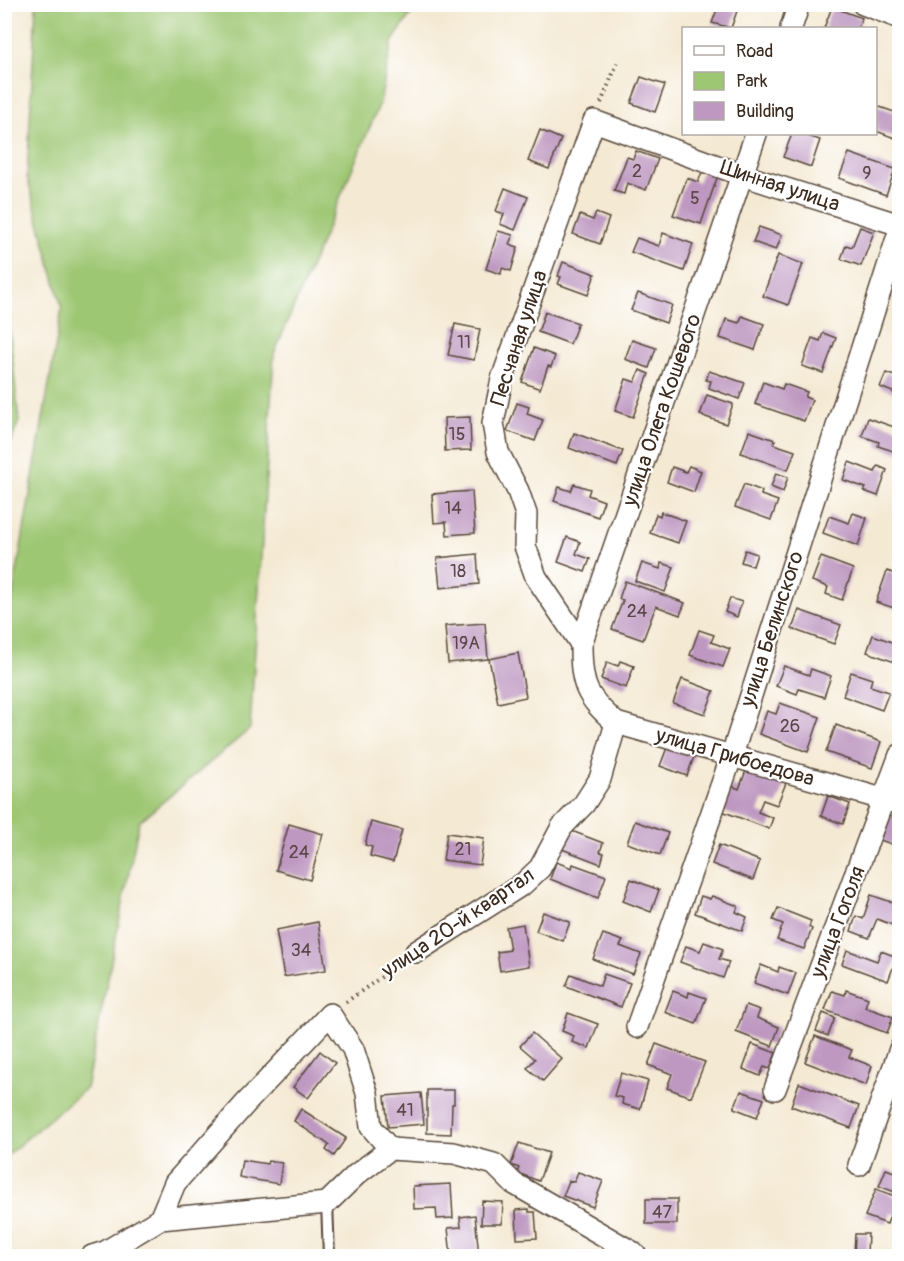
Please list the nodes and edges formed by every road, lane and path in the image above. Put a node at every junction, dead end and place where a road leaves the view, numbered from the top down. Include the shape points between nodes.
1 (798, 4) edge
2 (863, 4) edge
3 (900, 18) edge
4 (791, 27) edge
5 (619, 59) dead end
6 (594, 121) junction
7 (756, 135) edge
8 (742, 175) junction
9 (900, 227) edge
10 (581, 644) junction
11 (585, 688) joint
12 (616, 723) junction
13 (732, 755) junction
14 (900, 755) edge
15 (892, 802) edge
16 (416, 952) joint
17 (330, 1014) junction
18 (637, 1027) dead end
19 (900, 1049) edge
20 (775, 1089) dead end
21 (390, 1149) junction
22 (859, 1165) dead end
23 (327, 1203) junction
24 (160, 1219) junction
25 (101, 1255) edge
26 (329, 1257) edge
27 (636, 1257) edge

1 - 4 street
2 - 3 street
5 - 6 path
6 - 8 street, Шинная улица
6 - 10 street, Песчаная улица via 502,379 493,423 498,452 526,514 525,546 536,577
7 - 8 street, улица Олега Кошевого
8 - 9 street, Шинная улица
8 - 10 street, улица Олега Кошевого
9 - 13 street, улица Белинского
10 - 11 street, улица Олега Кошевого
11 - 12 street, улица Грибоедова
12 - 13 street, улица Грибоедова
12 - 16 street, улица 20-й квартал via 600,779 562,827 540,868 523,884
13 - 15 street, улица Грибоедова
13 - 18 street, улица Белинского
14 - 15 street, улица Гоголя
15 - 20 street, улица Гоголя
16 - 17 path, улица 20-й квартал
17 - 21 street via 352,1049 367,1093 370,1127
17 - 24 street via 176,1183
19 - 22 street
21 - 23 street
21 - 27 street via 454,1153 494,1164 513,1183
23 - 24 street
23 - 26 lane
24 - 25 street

